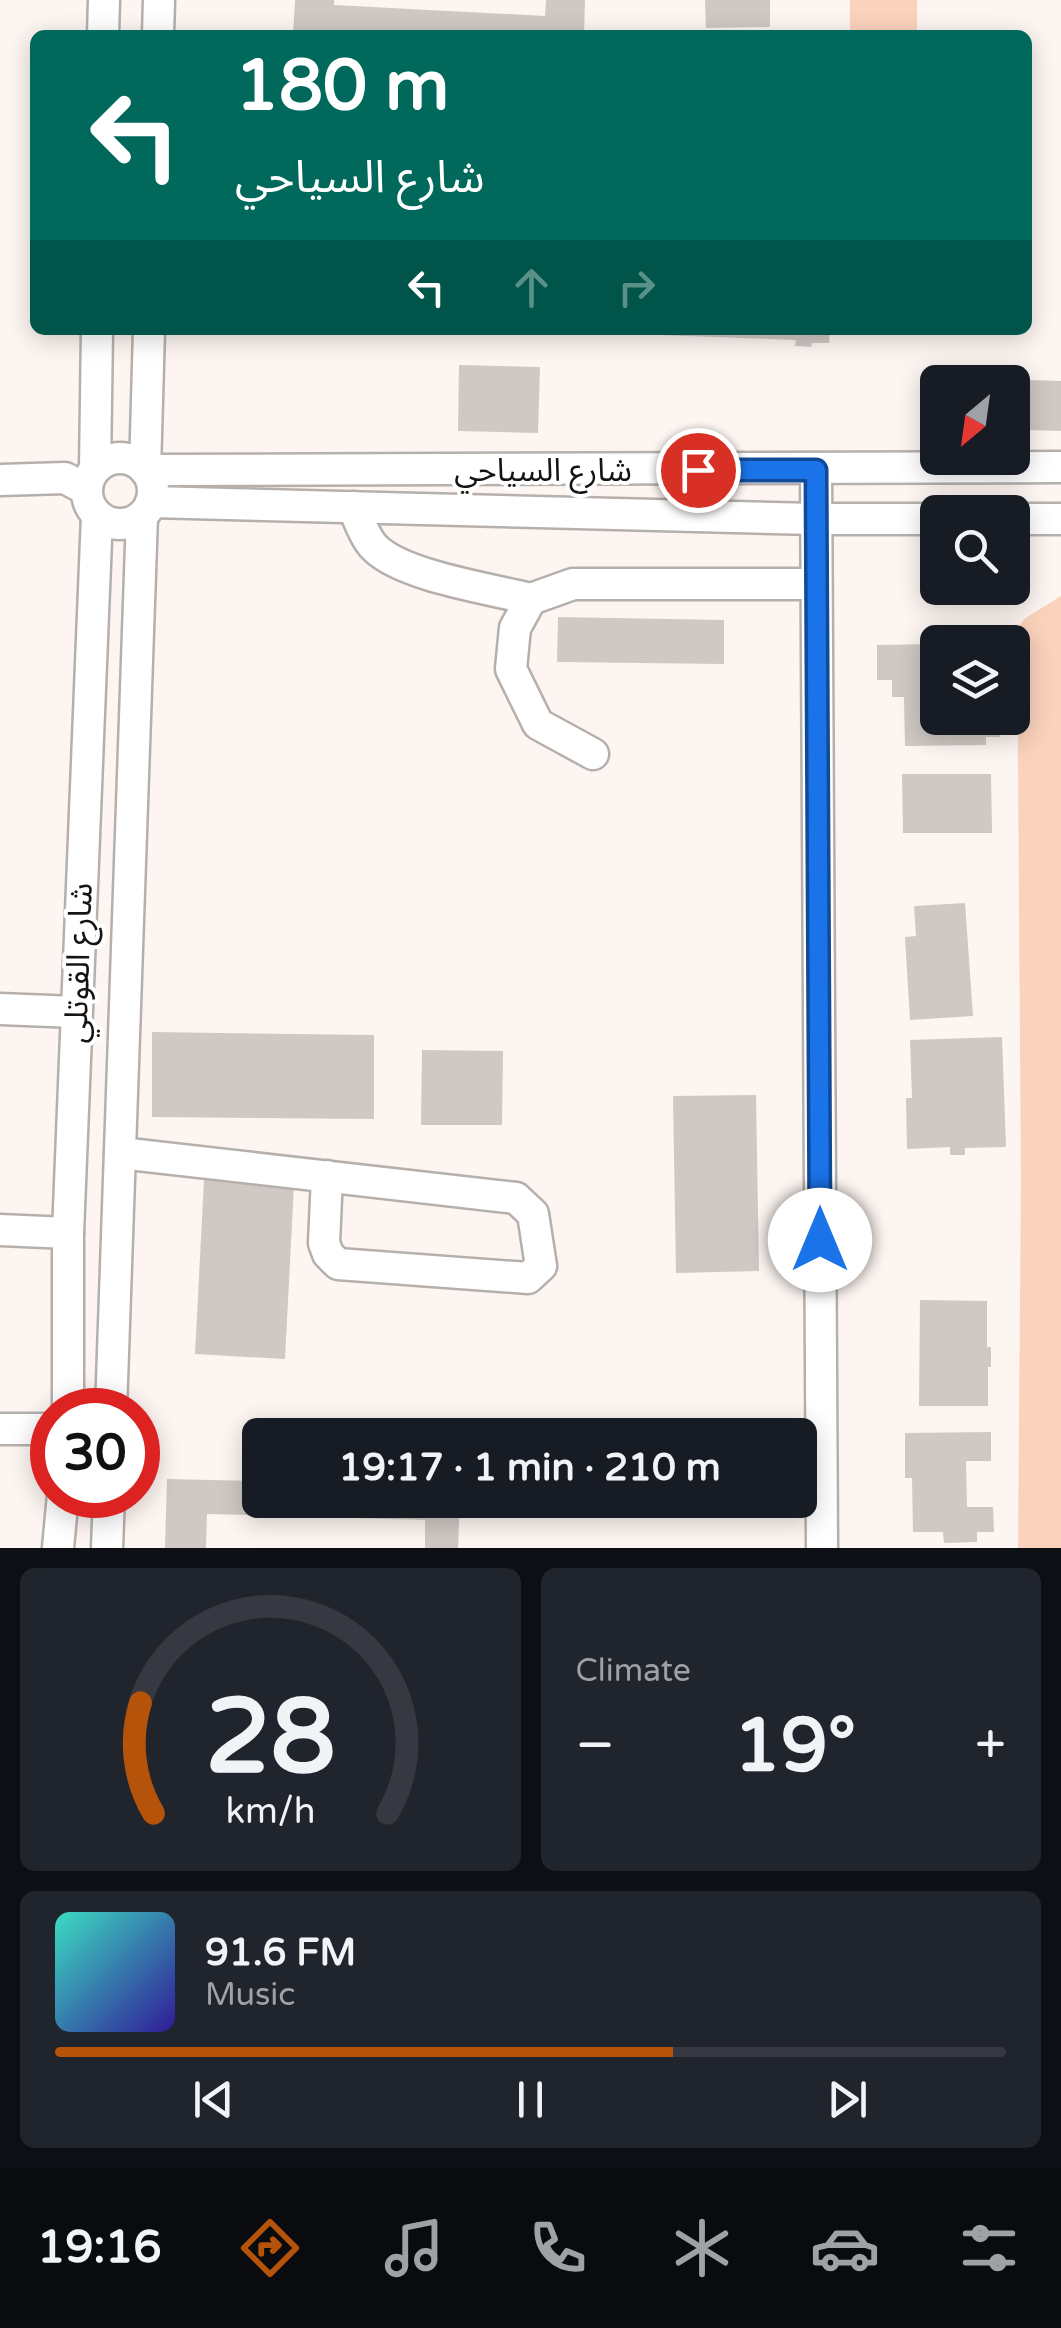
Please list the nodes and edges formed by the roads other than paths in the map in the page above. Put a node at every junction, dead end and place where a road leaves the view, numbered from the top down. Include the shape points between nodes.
1 (104, 0) edge
2 (159, 0) edge
3 (103, 30) edge
4 (158, 30) edge
5 (98, 335) edge
6 (149, 335) edge
7 (1061, 468) edge
8 (145, 470) junction
9 (816, 470) junction
10 (0, 480) edge
11 (93, 492) junction
12 (352, 507) junction
13 (147, 509) junction
14 (816, 519) junction
15 (920, 519) edge
16 (1030, 519) edge
17 (1061, 519) edge
18 (816, 584) junction
19 (531, 599) junction
20 (593, 754) dead end
21 (0, 1010) edge
22 (76, 1012) junction
23 (120, 1153) junction
24 (327, 1176) junction
25 (0, 1230) edge
26 (68, 1233) junction
27 (68, 1388) edge
28 (113, 1388) edge
29 (0, 1429) edge
30 (30, 1429) edge
31 (61, 1518) edge
32 (108, 1518) edge
33 (58, 1548) edge
34 (107, 1548) edge
35 (822, 1548) edge

1 - 3 street
2 - 4 street
5 - 11 street, شارع القوتلي
6 - 8 street
7 - 9 street, شارع السياحي
8 - 9 street, شارع السياحي
8 - 11 street via 126,459 104,462
8 - 13 street via 153,491
9 - 14 street
10 - 11 street via 65,478
11 - 13 street via 107,522 132,523
11 - 22 street, شارع القوتلي
12 - 13 street, شارع السياحي
12 - 14 street, شارع السياحي
12 - 19 street via 372,546 389,559 438,578
13 - 23 street, شارع القوتلي
14 - 15 street, شارع السياحي
14 - 18 street
16 - 17 street
18 - 19 street via 572,584
18 - 35 street
19 - 20 street via 515,628 512,669 538,724
21 - 22 street
22 - 26 street, شارع القوتلي
23 - 24 street
23 - 28 street, شارع القوتلي
24 - 24 street via 516,1198 534,1214 542,1266 528,1278 338,1264 324,1244
25 - 26 street
26 - 27 street, شارع القوتلي
29 - 30 street
31 - 33 street
32 - 34 street

